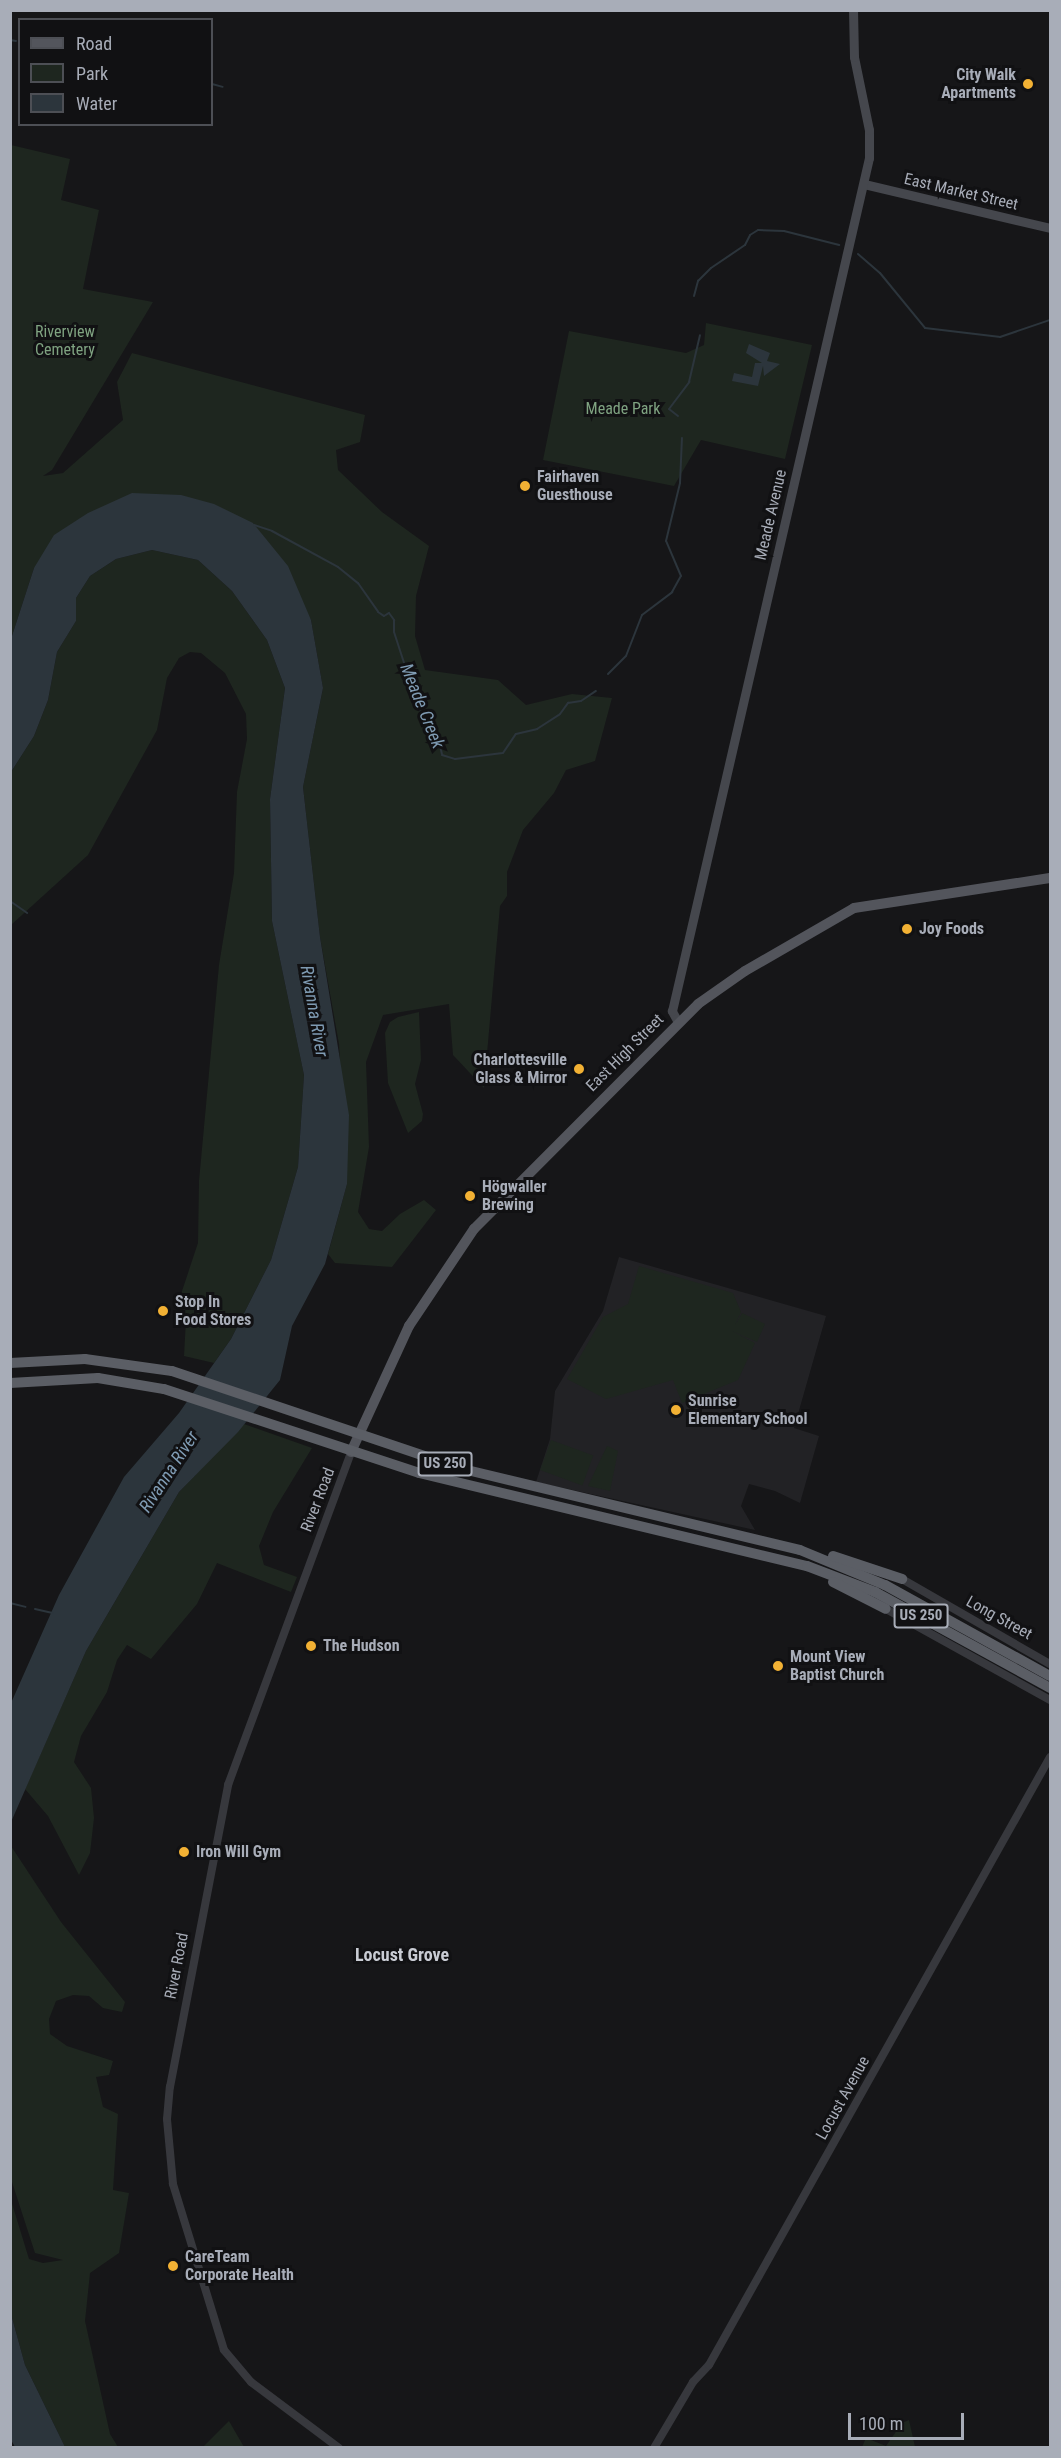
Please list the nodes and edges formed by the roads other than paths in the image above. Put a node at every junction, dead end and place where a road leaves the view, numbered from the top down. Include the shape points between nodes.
1 (853, 10) edge
2 (864, 184) junction
3 (1050, 228) edge
4 (1050, 878) edge
5 (678, 1022) junction
6 (10, 1363) edge
7 (10, 1383) edge
8 (359, 1435) junction
9 (351, 1452) junction
10 (800, 1551) junction
11 (789, 1561) junction
12 (902, 1579) joint
13 (886, 1609) joint
14 (1050, 1664) edge
15 (1049, 1683) edge
16 (1050, 1700) edge
17 (1050, 1757) edge
18 (339, 2448) edge
19 (654, 2448) edge

1 - 2 main road, Meade Avenue via 854,57 870,147
2 - 3 main road, East Market Street
2 - 5 main road, Meade Avenue via 672,1011
4 - 5 main road, East High Street via 854,908 722,985
5 - 8 main road, East High Street via 474,1229 409,1326
6 - 8 highway, US 250 via 59,1358 110,1361 189,1376
7 - 9 highway, US 250 via 98,1378 180,1393
8 - 9 main road, East High Street
8 - 10 highway, US 250 via 467,1470
9 - 11 highway, US 250 via 418,1473
9 - 18 street, River Road via 228,1785 172,2075 167,2120 173,2184 224,2350 251,2382
10 - 12 highway via 843,1558
10 - 15 highway, US 250 via 885,1585
11 - 13 highway
11 - 15 highway, US 250 via 874,1592
12 - 14 street, Long Street
13 - 16 street
17 - 19 street, Locust Avenue via 720,2345

